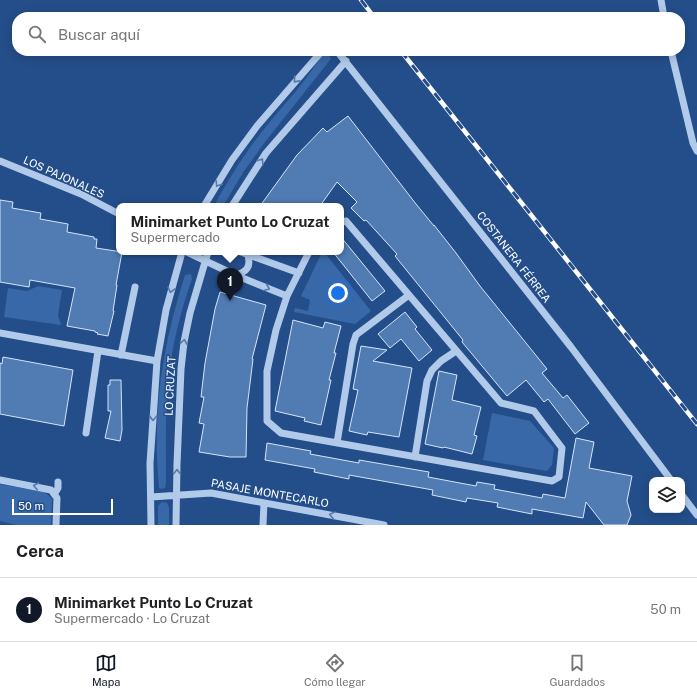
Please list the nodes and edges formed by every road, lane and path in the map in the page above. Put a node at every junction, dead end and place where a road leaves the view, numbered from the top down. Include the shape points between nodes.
1 (661, 0) edge
2 (663, 12) edge
3 (318, 56) edge
4 (342, 56) edge
5 (672, 56) edge
6 (346, 61) junction
7 (697, 150) edge
8 (0, 161) edge
9 (206, 203) edge
10 (234, 203) edge
11 (116, 212) edge
12 (344, 222) edge
13 (181, 255) edge
14 (193, 255) edge
15 (207, 255) edge
16 (246, 255) edge
17 (250, 255) edge
18 (308, 255) edge
19 (205, 261) junction
20 (299, 274) junction
21 (235, 276) junction
22 (135, 287) dead end
23 (287, 296) junction
24 (409, 296) junction
25 (0, 333) edge
26 (98, 351) junction
27 (456, 351) junction
28 (121, 355) junction
29 (157, 361) junction
30 (86, 432) dead end
31 (337, 443) junction
32 (415, 456) junction
33 (669, 477) edge
34 (0, 480) edge
35 (58, 482) dead end
36 (55, 493) junction
37 (176, 496) junction
38 (151, 497) junction
39 (685, 499) edge
40 (264, 503) junction
41 (697, 515) edge
42 (56, 525) edge
43 (150, 525) edge
44 (176, 525) edge
45 (263, 525) edge
46 (384, 525) edge

1 - 2 street
3 -> 9 street via 257,126 232,160
4 - 6 street, COSTANERA FÉRREA
5 - 7 street via 693,144
10 -> 6 street via 266,153
6 - 33 street, COSTANERA FÉRREA via 571,347
8 - 11 street, LOS PAJONALES via 74,191
12 - 24 street
13 -> 29 street, LO CRUZAT via 166,310
14 - 19 street
15 - 19 street, LO CRUZAT
16 - 21 street via 249,264 247,269
17 - 20 street
18 - 20 street
19 - 21 street
37 -> 19 street, LO CRUZAT via 180,377 184,342
20 - 23 street
21 -> 23 street
22 - 28 street
23 - 31 street via 276,330 268,371 267,421 281,433
24 - 27 street
24 - 31 street via 356,335
25 - 26 street
26 - 28 street
26 - 30 street
27 - 32 street via 432,370
27 - 32 street via 501,403 534,410 562,448 559,477 552,481
28 - 29 street
29 -> 38 street, LO CRUZAT via 150,463
31 - 32 street
36 -> 34 street via 47,488
35 - 36 street
36 - 42 street
37 - 38 street, PASAJE MONTECARLO
37 - 40 street, PASAJE MONTECARLO via 211,493
37 - 44 street, LO CRUZAT
38 - 43 street, LO CRUZAT
39 - 41 street
40 - 45 street
46 -> 40 street, PASAJE MONTECARLO

